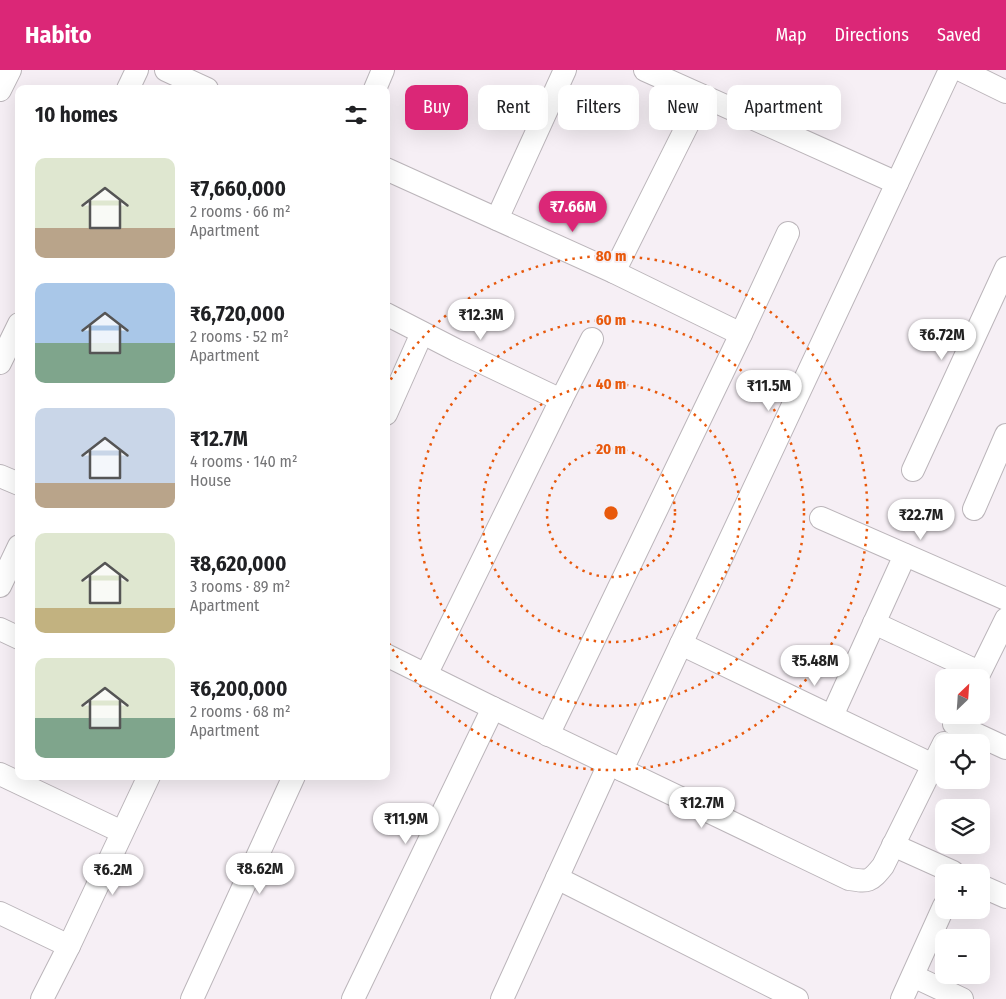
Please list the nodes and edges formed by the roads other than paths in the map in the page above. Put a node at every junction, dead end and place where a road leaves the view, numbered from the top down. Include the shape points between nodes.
1 (10, 70) edge
2 (166, 70) edge
3 (383, 70) edge
4 (565, 70) edge
5 (645, 70) edge
6 (950, 70) edge
7 (961, 70) edge
8 (198, 85) edge
9 (376, 85) edge
10 (678, 85) edge
11 (0, 90) edge
12 (1006, 92) edge
13 (717, 103) edge
14 (685, 130) edge
15 (390, 172) edge
16 (897, 183) junction
17 (496, 219) junction
18 (788, 232) dead end
19 (1006, 268) edge
20 (614, 272) junction
21 (998, 307) edge
22 (390, 316) edge
23 (15, 332) edge
24 (422, 333) junction
25 (741, 334) junction
26 (592, 339) dead end
27 (0, 364) edge
28 (560, 400) junction
29 (390, 405) edge
30 (1006, 435) edge
31 (913, 470) dead end
32 (0, 476) edge
33 (15, 482) edge
34 (974, 509) dead end
35 (820, 518) dead end
36 (15, 554) edge
37 (905, 555) junction
38 (0, 586) edge
39 (1006, 599) edge
40 (1006, 619) edge
41 (874, 623) junction
42 (0, 629) edge
43 (15, 636) edge
44 (681, 644) junction
45 (390, 657) edge
46 (966, 669) edge
47 (981, 669) edge
48 (426, 675) junction
49 (493, 708) junction
50 (832, 716) junction
51 (950, 731) edge
52 (548, 735) junction
53 (1006, 748) edge
54 (933, 764) junction
55 (616, 767) junction
56 (0, 774) edge
57 (147, 780) edge
58 (292, 780) edge
59 (122, 832) junction
60 (893, 845) junction
61 (935, 864) edge
62 (558, 878) junction
63 (990, 890) edge
64 (1006, 897) edge
65 (0, 913) edge
66 (938, 919) edge
67 (69, 946) junction
68 (913, 976) junction
69 (510, 997) edge
70 (42, 999) edge
71 (192, 999) edge
72 (353, 999) edge
73 (797, 999) edge
74 (902, 999) edge
75 (962, 999) edge

1 - 11 street
2 - 8 street
3 - 9 street
4 - 17 street
5 - 10 street
6 - 16 street
7 - 12 street
13 - 16 street
14 - 20 street
15 - 17 street
16 - 44 street
17 - 20 street
18 - 25 street
19 - 21 street
20 - 25 street
21 - 31 street
22 - 24 street
23 - 27 street
24 - 28 street
24 - 29 street
25 - 52 street
26 - 28 street
28 - 48 street
30 - 34 street
32 - 33 street
35 - 37 street
36 - 38 street
37 - 39 street
37 - 41 street
40 - 47 street
41 - 46 street
41 - 50 street
42 - 43 street
44 - 50 street
44 - 55 street
45 - 48 street
48 - 49 street
49 - 52 street
49 - 72 street
50 - 54 street
51 - 53 street
51 - 54 street
52 - 55 street
54 - 60 street
55 - 60 street via 849,879 865,881 874,878
55 - 62 street
56 - 59 street
57 - 59 street
58 - 71 street
59 - 67 street
60 - 61 street
62 - 69 street
62 - 73 street
63 - 64 street
65 - 67 street
66 - 68 street
67 - 70 street
68 - 74 street
68 - 75 street

